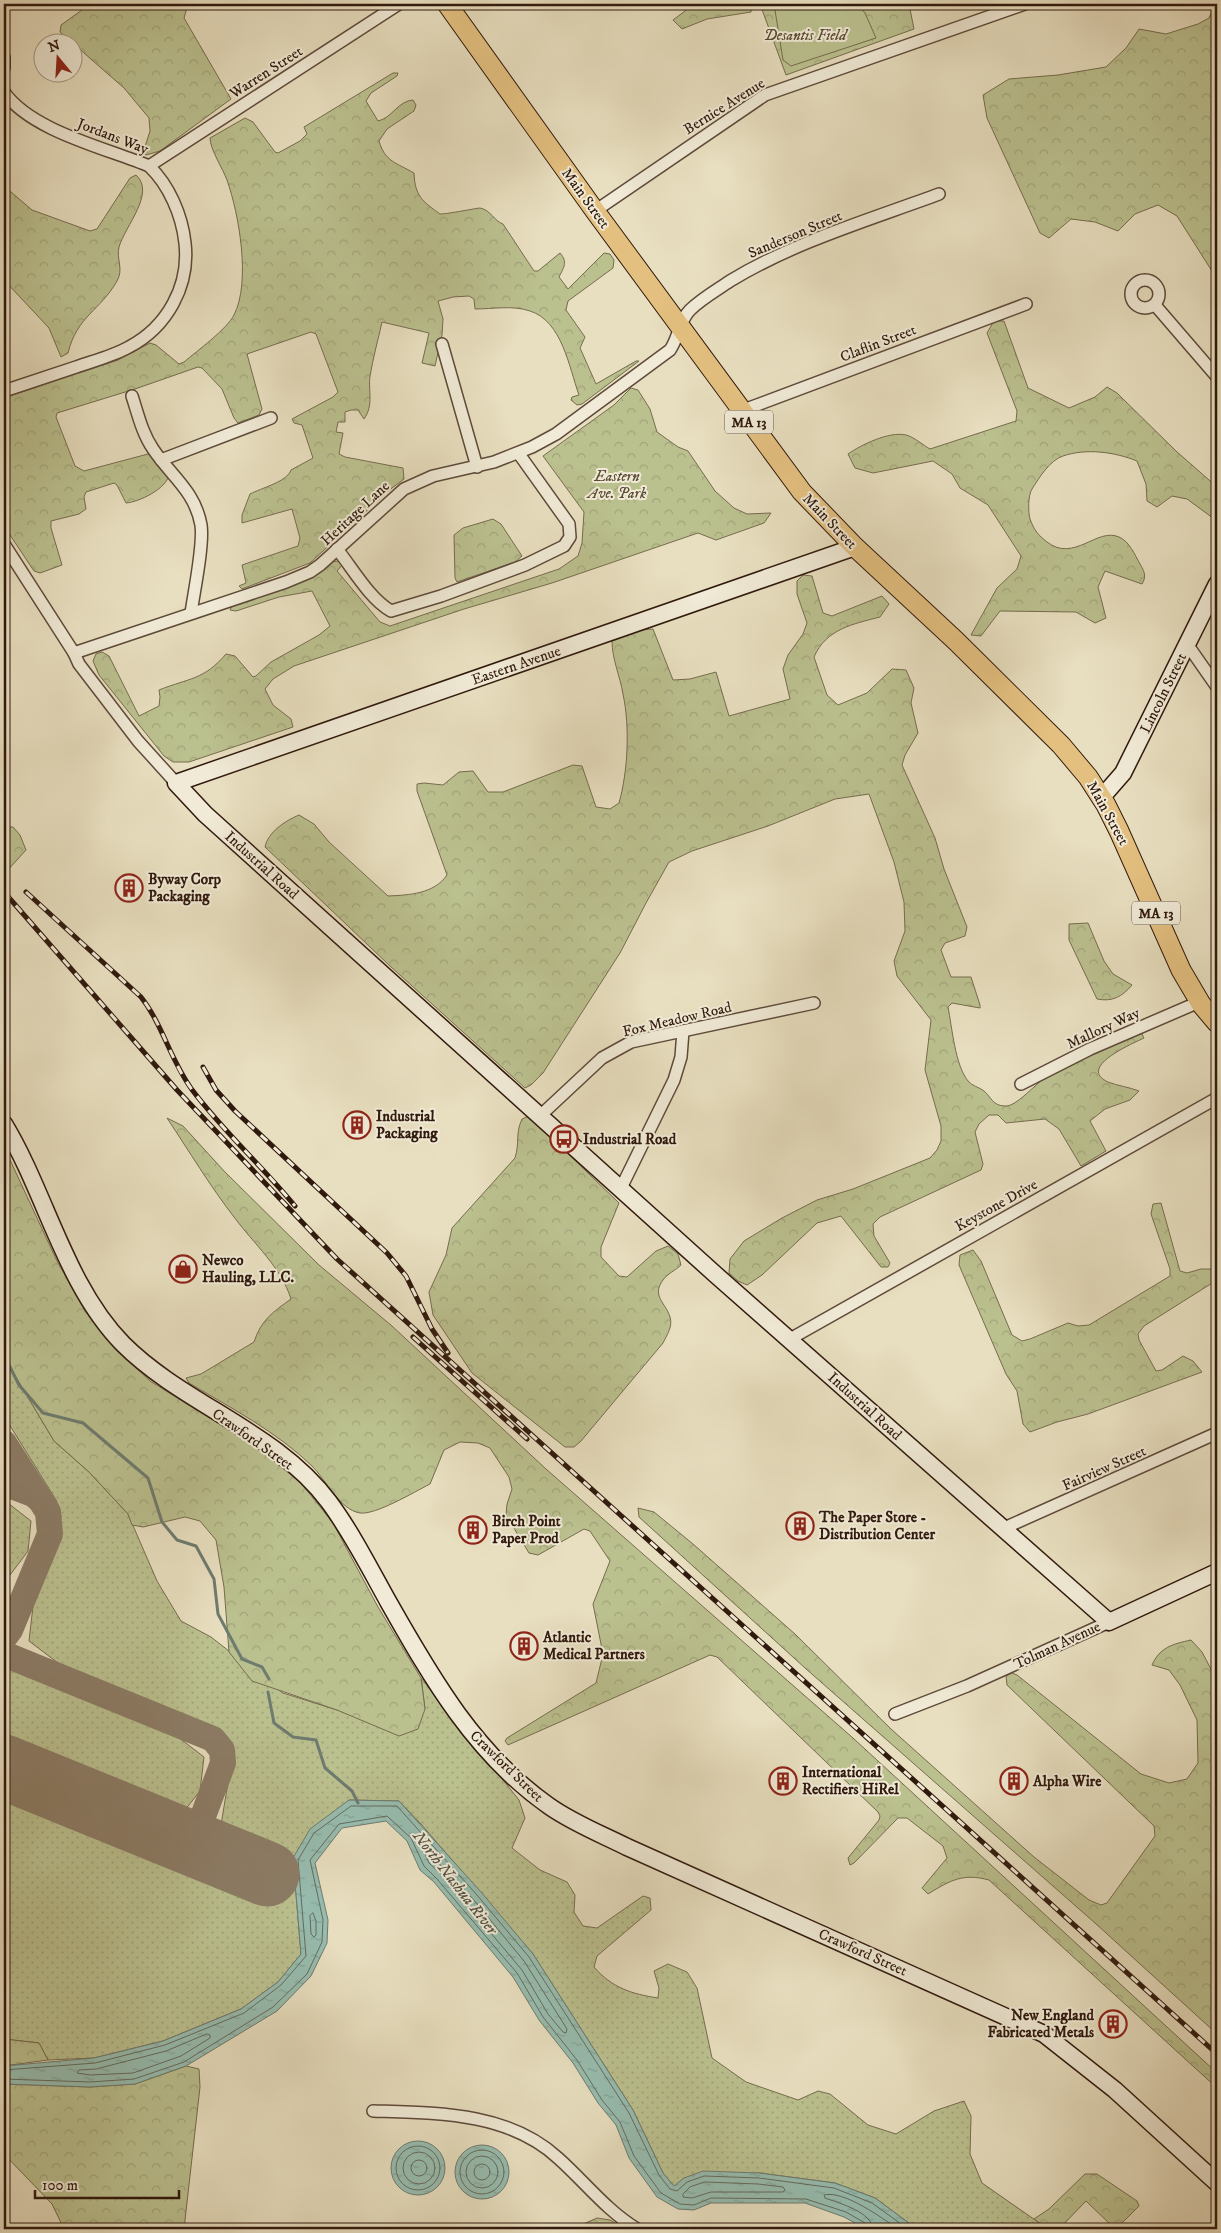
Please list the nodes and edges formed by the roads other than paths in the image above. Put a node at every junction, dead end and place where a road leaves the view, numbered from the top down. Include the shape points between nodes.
1 (399, 4) edge
2 (447, 4) edge
3 (1025, 4) edge
4 (4, 57) edge
5 (4, 68) edge
6 (4, 92) edge
7 (149, 166) junction
8 (939, 194) dead end
9 (595, 211) junction
10 (1026, 304) dead end
11 (1155, 305) dead end
12 (680, 326) junction
13 (442, 344) dead end
14 (1217, 377) edge
15 (4, 391) edge
16 (132, 396) dead end
17 (741, 411) junction
18 (271, 418) dead end
19 (519, 454) junction
20 (161, 460) junction
21 (477, 466) junction
22 (4, 544) edge
23 (855, 547) junction
24 (337, 549) junction
25 (1217, 584) edge
26 (191, 613) junction
27 (1187, 644) junction
28 (74, 653) junction
29 (1217, 687) edge
30 (176, 783) junction
31 (1102, 797) junction
32 (1199, 1002) junction
33 (814, 1003) dead end
34 (1217, 1023) edge
35 (683, 1031) junction
36 (1021, 1084) dead end
37 (1217, 1098) edge
38 (541, 1115) junction
39 (4, 1124) edge
40 (620, 1188) junction
41 (790, 1339) junction
42 (1217, 1433) edge
43 (1002, 1530) junction
44 (1217, 1572) edge
45 (1109, 1622) junction
46 (895, 1714) dead end
47 (373, 2111) dead end
48 (1217, 2183) edge
49 (637, 2229) edge

1 - 7 street, Warren Street
2 - 9 main road, Main Street / MA 13
3 - 9 street, Bernice Avenue via 764,95
4 - 5 street
6 - 7 street, Jordans Way via 13,104 44,126
7 - 15 street, Jordans Way via 161,179 178,211 184,237 184,271 170,310 153,331 123,350
8 - 12 street, Sanderson Street via 820,238 761,264 689,311
9 - 12 main road, Main Street / MA 13
10 - 17 street, Claflin Street
11 - 14 street
12 - 17 main road, Main Street / MA 13
12 - 19 street, Heritage Lane via 677,340 670,350 556,434
13 - 21 street
16 - 20 street via 145,435
17 - 23 main road, Main Street / MA 13 via 802,492
18 - 20 street
19 - 21 street, Heritage Lane
19 - 24 street via 569,524 570,537 564,546 525,565 391,611
20 - 26 street via 192,498 201,525
21 - 24 street, Heritage Lane via 433,476 404,489
22 - 28 street, Industrial Road
23 - 30 street, Eastern Avenue
23 - 31 main road, Main Street / MA 13 via 1061,745
24 - 26 street, Heritage Lane via 303,575
25 - 27 street, Lincoln Street
26 - 28 street, Heritage Lane
27 - 29 street
27 - 31 street, Lincoln Street via 1123,773
28 - 30 street, Industrial Road via 129,730
30 - 38 street, Industrial Road via 205,814
31 - 32 main road, Main Street / MA 13
32 - 34 main road, Main Street / MA 13
32 - 36 street, Mallory Way via 1090,1049
33 - 35 street, Fox Meadow Road
35 - 38 street, Fox Meadow Road via 631,1042 617,1049 586,1071
35 - 40 street via 681,1056 674,1080
37 - 41 street, Keystone Drive
38 - 40 street, Industrial Road
39 - 48 street, Crawford Street via 76,1274 122,1343 156,1373 270,1447 328,1500 434,1681 479,1742 527,1789 570,1820 627,1848 1044,2034 1115,2090
40 - 41 street, Industrial Road
41 - 43 street, Industrial Road
42 - 43 street, Fairview Street
43 - 45 street, Industrial Road
44 - 45 street, Tolman Avenue
45 - 46 street, Tolman Avenue via 967,1686
47 - 49 street via 480,2119 521,2132 556,2156 616,2216

